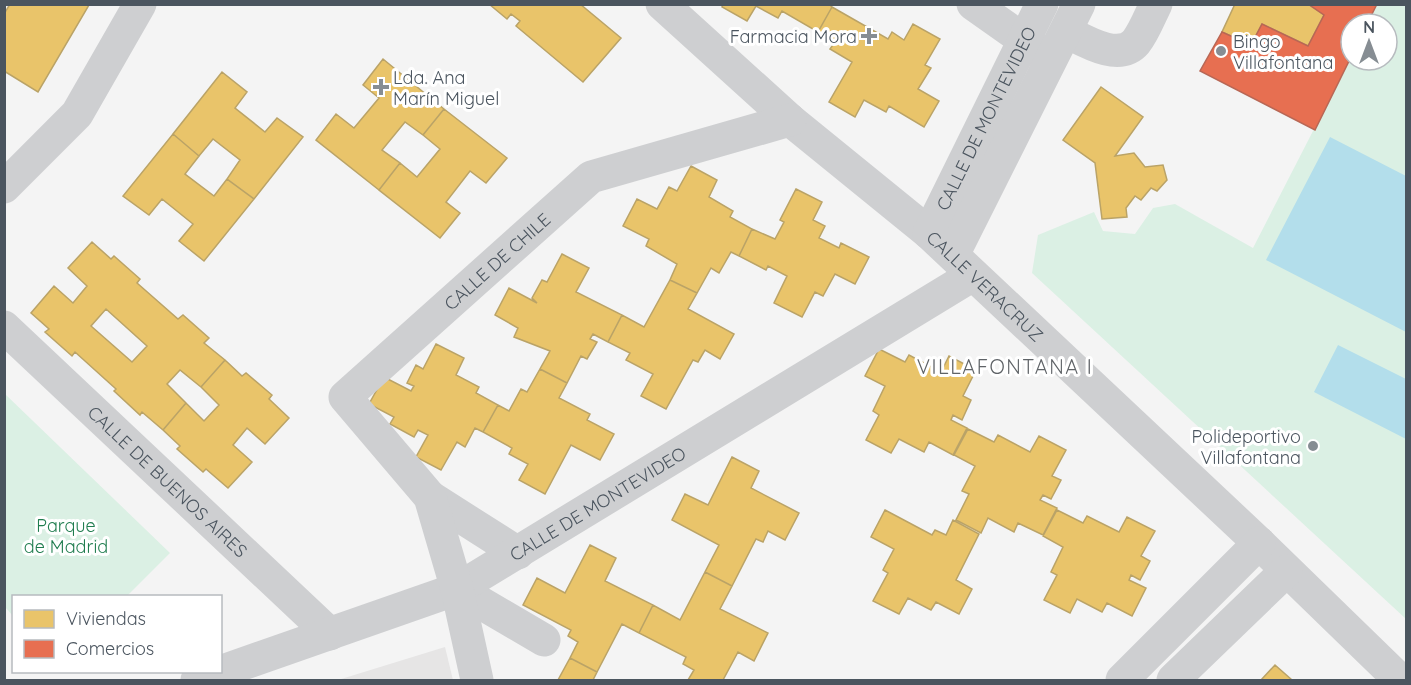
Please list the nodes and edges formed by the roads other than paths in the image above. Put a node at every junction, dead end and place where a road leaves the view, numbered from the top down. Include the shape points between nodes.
1 (140, 4) edge
2 (662, 4) edge
3 (973, 4) edge
4 (1042, 4) edge
5 (1156, 4) edge
6 (1066, 32) edge
7 (1024, 42) junction
8 (790, 120) junction
9 (4, 187) edge
10 (952, 254) junction
11 (4, 327) edge
12 (430, 497) junction
13 (1258, 543) junction
14 (518, 552) junction
15 (1286, 571) junction
16 (457, 589) junction
17 (330, 634) junction
18 (544, 640) dead end
19 (222, 672) edge
20 (220, 673) edge
21 (197, 681) edge
22 (477, 681) edge
23 (1122, 681) edge
24 (1173, 681) edge
25 (1400, 681) edge

1 - 9 street via 77,114
2 - 8 street, CALLE VERACRUZ
3 - 7 street
4 - 7 street, CALLE DE MONTEVIDEO
5 - 6 street, CALLE DE MONTEVIDEO via 1136,43 1123,50 1111,50
6 - 7 street
6 - 10 street, CALLE DE MONTEVIDEO
7 - 10 street, CALLE DE MONTEVIDEO
8 - 10 street, CALLE VERACRUZ
8 - 12 street, CALLE DE CHILE via 591,177 345,397
10 - 13 street, CALLE VERACRUZ
10 - 14 street, CALLE DE MONTEVIDEO
11 - 17 street, CALLE DE BUENOS AIRES
12 - 14 street, CALLE DE CHILE
12 - 16 street, CALLE DE CHILE
13 - 15 street, CALLE VERACRUZ
13 - 23 street
14 - 16 street, CALLE DE MONTEVIDEO
15 - 24 street
15 - 25 street, CALLE VERACRUZ
16 - 17 street, CALLE DE MONTEVIDEO
16 - 18 street
16 - 22 street, CALLE DE CHILE
17 - 19 street, CALLE DE MONTEVIDEO
20 - 21 street, CALLE DE MONTEVIDEO

